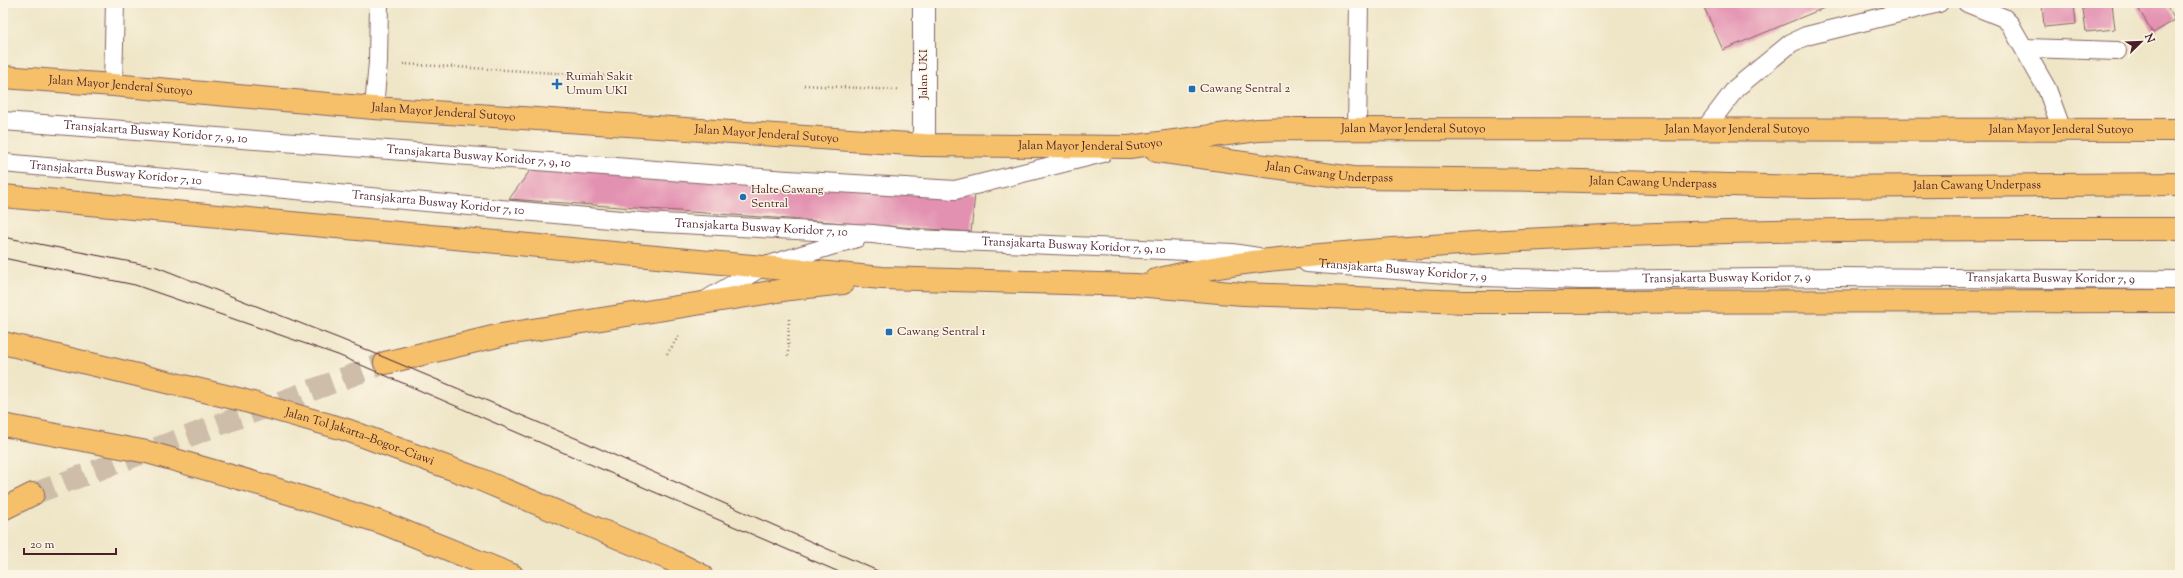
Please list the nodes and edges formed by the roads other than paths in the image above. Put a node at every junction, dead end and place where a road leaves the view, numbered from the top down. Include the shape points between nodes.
1 (115, 3) edge
2 (379, 3) edge
3 (924, 3) edge
4 (1358, 3) edge
5 (1939, 3) edge
6 (1967, 3) edge
7 (2024, 48) junction
8 (2117, 51) dead end
9 (3, 77) edge
10 (113, 85) junction
11 (374, 108) junction
12 (3, 121) edge
13 (1357, 128) junction
14 (1705, 129) junction
15 (2062, 130) junction
16 (2180, 130) edge
17 (924, 145) junction
18 (1129, 147) junction
19 (3, 163) edge
20 (2180, 184) edge
21 (3, 196) edge
22 (2180, 229) edge
23 (873, 234) junction
24 (1273, 259) junction
25 (762, 267) junction
26 (882, 278) junction
27 (1136, 285) junction
28 (2179, 296) edge
29 (699, 304) junction
30 (3, 343) edge
31 (385, 363) tunnel mouth
32 (3, 425) edge
33 (33, 494) tunnel mouth
34 (3, 508) edge
35 (512, 575) edge
36 (701, 575) edge

1 - 10 lane
2 - 11 lane
3 - 17 street, Jalan UKI
4 - 13 lane
5 - 14 lane via 1806,36 1791,43 1736,88
6 - 7 lane via 2004,18
7 - 8 lane
7 - 15 lane via 2047,90
9 - 10 highway, Jalan Mayor Jenderal Sutoyo
10 - 11 highway, Jalan Mayor Jenderal Sutoyo
11 - 17 highway, Jalan Mayor Jenderal Sutoyo
12 - 18 lane, Transjakarta Busway Koridor 7, 9, 10 via 788,180 955,190
13 - 14 highway, Jalan Mayor Jenderal Sutoyo
13 - 18 highway, Jalan Mayor Jenderal Sutoyo via 1258,130
14 - 15 highway, Jalan Mayor Jenderal Sutoyo
15 - 16 highway, Jalan Mayor Jenderal Sutoyo
17 - 18 highway, Jalan Mayor Jenderal Sutoyo
18 - 20 highway, Jalan Cawang Underpass via 1353,178 1808,187
19 - 23 lane, Transjakarta Busway Koridor 7, 10 via 642,222
21 - 25 highway
22 - 24 highway via 1914,228 1656,235 1510,240
23 - 24 lane, Transjakarta Busway Koridor 7, 9, 10 via 1232,254
23 - 25 lane
24 - 27 highway
24 - 28 lane, Transjakarta Busway Koridor 7, 9 via 1484,277 1583,280 1856,277
25 - 26 highway
25 - 29 lane
26 - 27 highway
26 - 29 highway via 790,289
27 - 28 highway via 1242,294 1466,302
29 - 31 highway via 501,336
30 - 36 highway, Jalan Tol Jakarta–Bogor–Ciawi via 242,400 348,430 486,482
32 - 35 highway via 147,452 266,486 383,523
33 - 34 highway

